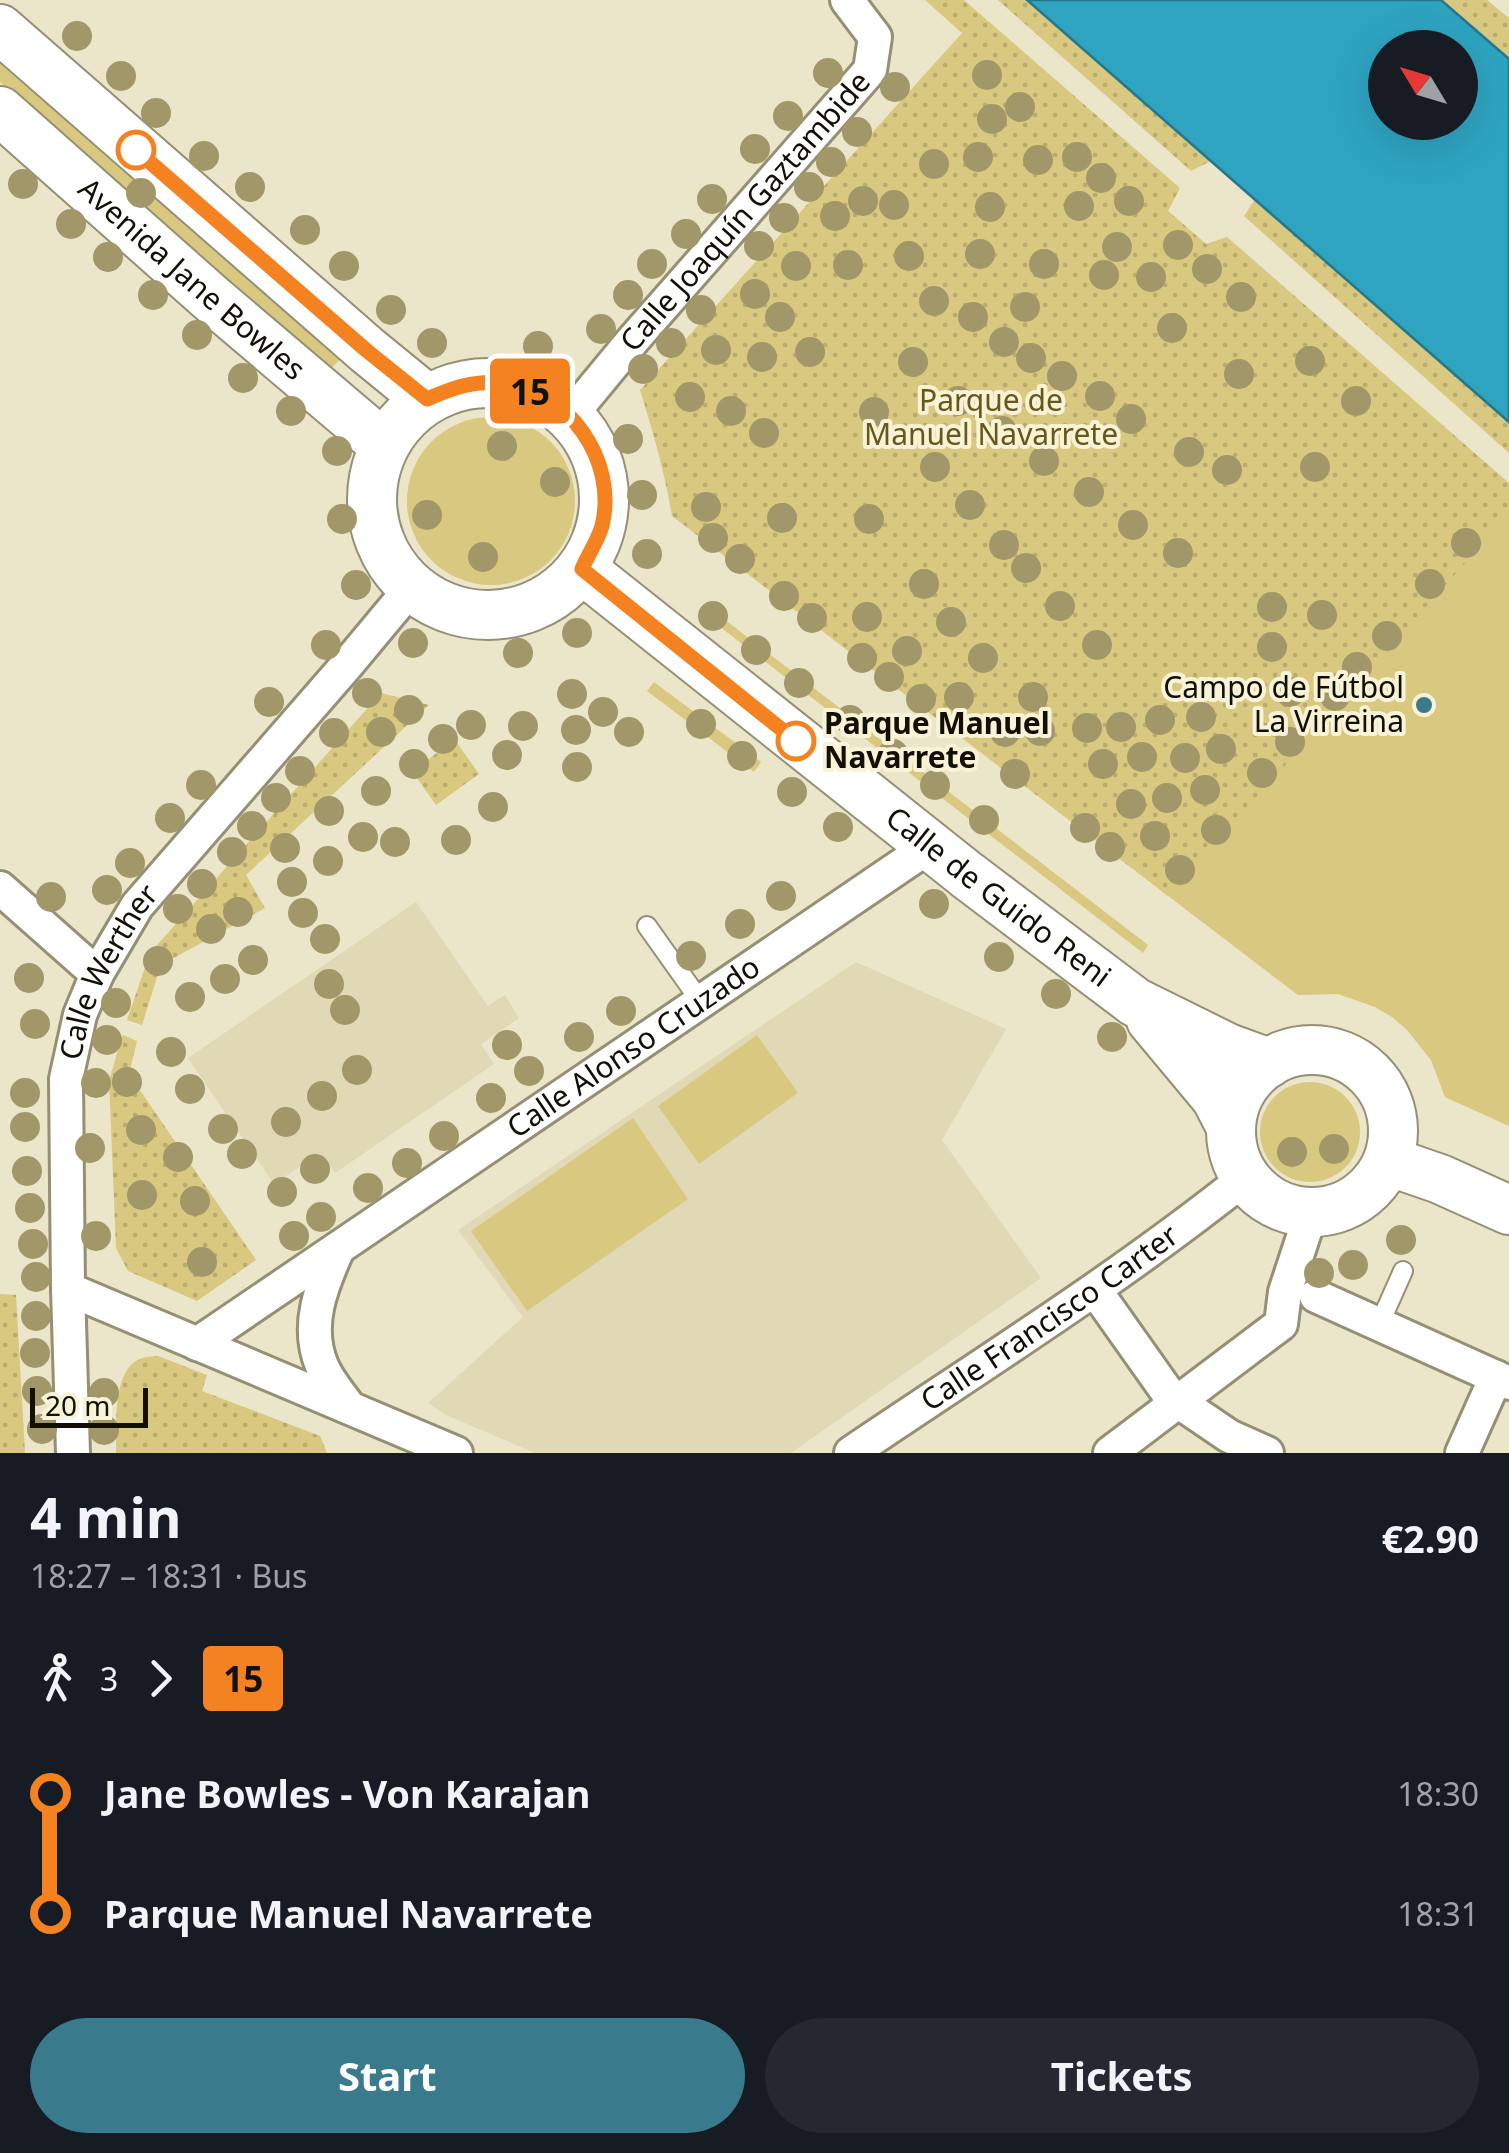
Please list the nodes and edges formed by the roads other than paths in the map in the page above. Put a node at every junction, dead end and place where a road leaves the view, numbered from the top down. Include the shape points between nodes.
1 (846, 0) edge
2 (0, 29) edge
3 (0, 111) edge
4 (427, 399) junction
5 (571, 415) junction
6 (384, 445) junction
7 (582, 569) junction
8 (410, 588) junction
9 (930, 846) junction
10 (0, 888) edge
11 (647, 926) dead end
12 (97, 974) junction
13 (700, 1002) junction
14 (1136, 1002) junction
15 (1269, 1063) junction
16 (1231, 1127) junction
17 (1388, 1160) junction
18 (1246, 1178) junction
19 (1509, 1210) edge
20 (1311, 1213) junction
21 (338, 1249) junction
22 (1403, 1271) dead end
23 (68, 1289) junction
24 (1095, 1290) junction
25 (1316, 1296) dead end
26 (1379, 1325) junction
27 (197, 1344) junction
28 (1502, 1380) edge
29 (1179, 1402) junction
30 (349, 1408) junction
31 (73, 1453) edge
32 (456, 1453) edge
33 (850, 1453) edge
34 (1110, 1453) edge
35 (1267, 1453) edge
36 (1462, 1453) edge

1 - 5 street, Calle Joaquín Gaztambide via 876,37 870,70
2 - 4 main road, Avenida Jane Bowles
3 - 6 main road, Avenida Jane Bowles
4 - 5 main road via 464,384 504,383 542,395
4 - 6 main road
5 - 7 main road via 595,451 604,488 602,526
6 - 8 main road via 371,494 379,543
7 - 8 main road via 556,594 524,610 489,616 459,613
7 - 9 main road, Calle de Guido Reni
8 - 12 street, Calle Werther via 137,906
9 - 13 street, Calle Alonso Cruzado
9 - 14 main road, Calle de Guido Reni
10 - 12 street
11 - 13 lane
12 - 23 street, Calle Werther via 66,1079
13 - 21 street, Calle Alonso Cruzado
14 - 15 main road, Calle de Guido Reni
14 - 16 main road, Calle de Guido Reni via 1216,1098
15 - 16 main road via 1241,1092
15 - 17 main road via 1318,1051 1364,1068 1388,1101
16 - 18 main road
17 - 19 main road
17 - 20 main road via 1350,1204
18 - 20 main road via 1274,1203
18 - 24 street, Calle Francisco Carter
20 - 29 street via 1281,1324
21 - 27 street, Calle Alonso Cruzado
21 - 30 street via 313,1330 322,1368
22 - 26 lane
23 - 27 street
23 - 31 street, Calle Werther
24 - 29 street
24 - 33 street, Calle Francisco Carter
25 - 26 street
26 - 28 street
27 - 30 street
28 - 36 street
29 - 34 street
29 - 35 street
30 - 32 street

